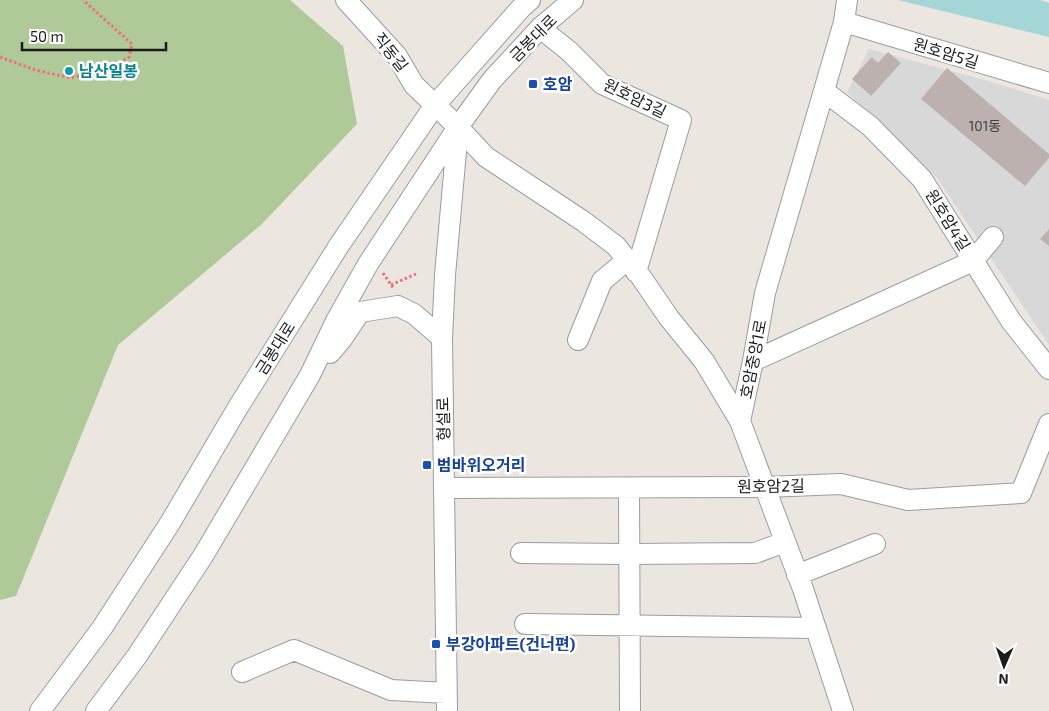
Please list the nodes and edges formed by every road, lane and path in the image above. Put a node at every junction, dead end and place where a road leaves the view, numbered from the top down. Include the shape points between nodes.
1 (83, 0) edge
2 (346, 0) edge
3 (573, 0) edge
4 (847, 0) edge
5 (525, 4) edge
6 (844, 22) junction
7 (540, 28) junction
8 (0, 57) edge
9 (1049, 83) edge
10 (824, 91) junction
11 (435, 105) junction
12 (458, 127) junction
13 (993, 237) dead end
14 (973, 261) junction
15 (631, 266) junction
16 (382, 272) dead end
17 (416, 274) dead end
18 (391, 285) junction
19 (398, 296) dead end
20 (442, 338) junction
21 (578, 340) dead end
22 (753, 361) junction
23 (1049, 370) edge
24 (310, 375) junction
25 (740, 421) junction
26 (1049, 424) edge
27 (444, 488) junction
28 (629, 488) junction
29 (764, 488) junction
30 (785, 542) junction
31 (875, 544) dead end
32 (521, 553) dead end
33 (629, 554) junction
34 (797, 574) junction
35 (525, 624) dead end
36 (630, 627) junction
37 (816, 628) junction
38 (242, 672) dead end
39 (447, 702) edge
40 (40, 711) edge
41 (96, 711) edge
42 (630, 711) edge
43 (843, 711) edge

1 - 8 path via 132,44 129,57 112,67 72,78 34,70
2 - 11 street, 직동길 via 397,56 414,85
3 - 7 street, 금봉대로
4 - 6 street, 호암중앙1로
5 - 11 street, 금봉대로
6 - 9 street, 원호암5길
6 - 10 street, 호암중앙1로
7 - 12 street, 금봉대로 via 492,80
7 - 15 street, 원호암3길 via 602,84 681,120
10 - 14 street, 원호암4길 via 870,126 922,179
10 - 22 street, 호암중앙1로 via 766,293
11 - 12 street, 직동길
11 - 40 street, 금봉대로 via 338,247 102,628
12 - 15 street via 486,157 616,246
12 - 20 street, 형설로
12 - 24 street, 금봉대로 via 368,264
13 - 14 street
14 - 22 street
14 - 23 street, 원호암4길 via 1011,321
15 - 21 street via 602,281
15 - 25 street via 704,361
16 - 18 path
17 - 18 path
18 - 19 path
20 - 24 street via 414,314 398,306 360,312 342,339
20 - 27 street, 형설로
22 - 25 street, 호암중앙1로
24 - 41 street, 금봉대로 via 203,556
25 - 29 street, 호암중앙1로
26 - 29 street, 원호암2길 via 1021,493 908,500 841,484
27 - 28 street, 원호암2길
27 - 39 street, 형설로
28 - 29 street, 원호암2길
28 - 33 street
29 - 30 street, 호암중앙1로
30 - 33 street via 755,553
30 - 34 street, 호암중앙1로
31 - 34 street
32 - 33 street
33 - 36 street
34 - 37 street, 호암중앙1로
35 - 36 street
36 - 37 street
36 - 42 street
37 - 43 street, 호암중앙1로
38 - 39 street via 294,650 391,690

